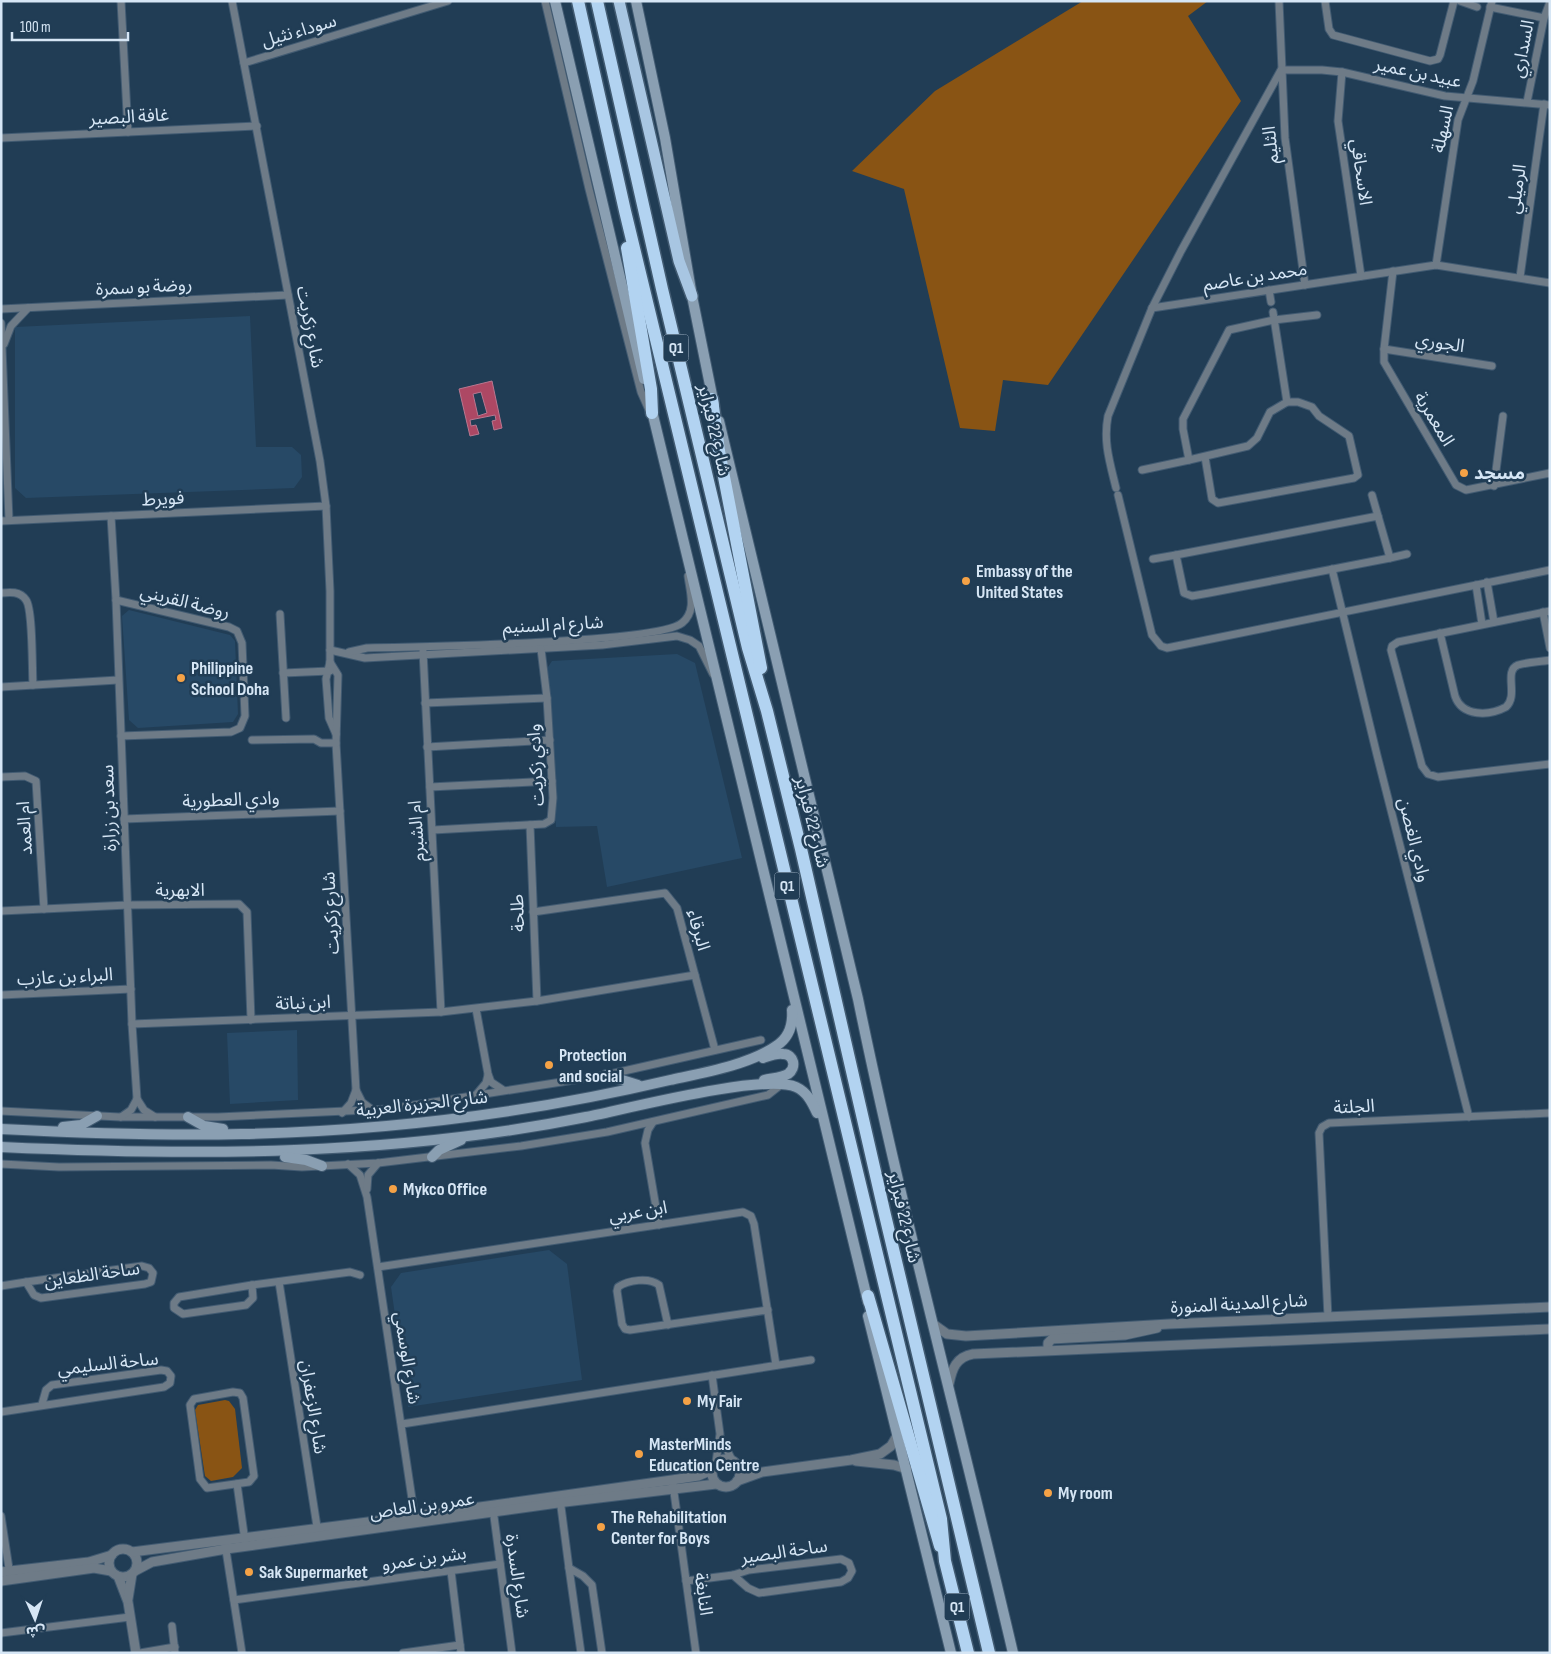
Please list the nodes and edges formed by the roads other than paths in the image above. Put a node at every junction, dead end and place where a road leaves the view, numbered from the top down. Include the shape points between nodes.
1 (121, 1) edge
2 (232, 1) edge
3 (448, 1) edge
4 (545, 1) edge
5 (555, 1) edge
6 (578, 1) edge
7 (597, 1) edge
8 (619, 1) edge
9 (636, 1) edge
10 (1279, 1) edge
11 (1325, 1) edge
12 (1454, 1) edge
13 (1460, 1) edge
14 (1550, 2) edge
15 (1491, 4) edge
16 (1477, 7) dead end
17 (1544, 18) junction
18 (244, 63) junction
19 (1280, 70) junction
20 (1342, 72) junction
21 (1465, 99) junction
22 (1528, 102) junction
23 (1547, 105) edge
24 (258, 126) junction
25 (128, 132) junction
26 (1, 138) edge
27 (625, 211) junction
28 (1436, 265) junction
29 (1393, 271) junction
30 (1361, 276) junction
31 (1520, 277) junction
32 (1550, 283) edge
33 (1305, 285) junction
34 (1269, 290) junction
35 (288, 295) junction
36 (692, 296) junction
37 (1271, 302) dead end
38 (29, 307) junction
39 (1, 308) edge
40 (1152, 308) junction
41 (1317, 315) dead end
42 (1273, 316) junction
43 (1, 323) edge
44 (1384, 349) junction
45 (2, 351) edge
46 (1492, 366) dead end
47 (712, 399) junction
48 (1287, 402) junction
49 (652, 413) junction
50 (1502, 416) dead end
51 (1205, 457) junction
52 (1189, 460) junction
53 (1142, 470) dead end
54 (1550, 473) edge
55 (1494, 486) junction
56 (1372, 495) dead end
57 (326, 506) junction
58 (111, 516) junction
59 (1378, 516) junction
60 (5, 521) edge
61 (686, 551) junction
62 (1407, 554) dead end
63 (1176, 555) junction
64 (1390, 558) junction
65 (1153, 559) dead end
66 (1332, 569) junction
67 (1550, 570) edge
68 (1487, 582) junction
69 (1476, 585) junction
70 (1, 593) edge
71 (116, 600) junction
72 (1342, 612) junction
73 (1547, 612) edge
74 (280, 614) dead end
75 (1494, 622) junction
76 (1482, 624) junction
77 (1440, 633) junction
78 (542, 648) junction
79 (1550, 648) edge
80 (330, 650) junction
81 (423, 651) junction
82 (1550, 660) edge
83 (330, 662) junction
84 (337, 671) junction
85 (326, 672) junction
86 (283, 673) junction
87 (118, 680) junction
88 (718, 680) junction
89 (33, 685) junction
90 (1, 687) edge
91 (762, 693) junction
92 (547, 698) junction
93 (425, 703) junction
94 (286, 718) dead end
95 (336, 734) junction
96 (121, 736) junction
97 (252, 740) dead end
98 (550, 740) junction
99 (336, 743) junction
100 (427, 747) junction
101 (1550, 764) edge
102 (1, 777) edge
103 (552, 781) junction
104 (430, 787) junction
105 (340, 811) junction
106 (124, 820) junction
107 (530, 825) junction
108 (433, 830) junction
109 (128, 905) junction
110 (44, 909) junction
111 (1, 911) edge
112 (533, 912) junction
113 (695, 975) junction
114 (131, 989) junction
115 (791, 990) junction
116 (1, 995) edge
117 (537, 1000) junction
118 (476, 1009) junction
119 (441, 1012) junction
120 (352, 1016) junction
121 (251, 1020) junction
122 (132, 1024) junction
123 (761, 1040) dead end
124 (715, 1050) junction
125 (711, 1071) junction
126 (488, 1074) junction
127 (606, 1075) junction
128 (782, 1084) junction
129 (644, 1086) junction
130 (356, 1090) junction
131 (506, 1091) junction
132 (705, 1092) junction
133 (475, 1096) junction
134 (137, 1099) junction
135 (374, 1110) junction
136 (1, 1111) edge
137 (342, 1113) junction
138 (1550, 1113) edge
139 (97, 1116) junction
140 (120, 1117) junction
141 (155, 1117) junction
142 (188, 1117) junction
143 (1469, 1117) junction
144 (652, 1122) junction
145 (634, 1127) junction
146 (824, 1128) junction
147 (1, 1129) edge
148 (51, 1132) junction
149 (243, 1134) junction
150 (480, 1134) junction
151 (645, 1143) junction
152 (1, 1147) edge
153 (249, 1153) junction
154 (432, 1157) junction
155 (378, 1163) junction
156 (1, 1164) edge
157 (348, 1164) junction
158 (322, 1166) junction
159 (367, 1196) junction
160 (659, 1225) junction
161 (378, 1267) junction
162 (360, 1275) dead end
163 (26, 1282) junction
164 (279, 1282) junction
165 (252, 1285) junction
166 (1, 1286) edge
167 (868, 1296) junction
168 (1550, 1307) edge
169 (768, 1310) junction
170 (1328, 1317) junction
171 (933, 1324) junction
172 (1169, 1324) junction
173 (668, 1325) junction
174 (1550, 1329) edge
175 (1048, 1350) junction
176 (811, 1360) dead end
177 (776, 1366) junction
178 (712, 1376) junction
179 (949, 1384) junction
180 (42, 1404) junction
181 (1, 1412) edge
182 (402, 1424) junction
183 (720, 1434) junction
184 (898, 1434) junction
185 (732, 1460) junction
186 (851, 1460) junction
187 (714, 1466) junction
188 (739, 1468) junction
189 (907, 1469) junction
190 (762, 1472) junction
191 (737, 1481) junction
192 (237, 1484) junction
193 (673, 1484) junction
194 (716, 1484) junction
195 (560, 1499) junction
196 (492, 1508) junction
197 (1, 1516) edge
198 (415, 1520) junction
199 (317, 1532) junction
200 (245, 1542) junction
201 (226, 1545) junction
202 (132, 1552) junction
203 (112, 1555) junction
204 (944, 1561) junction
205 (500, 1564) junction
206 (569, 1568) junction
207 (451, 1571) junction
208 (134, 1572) junction
209 (114, 1573) junction
210 (733, 1575) junction
211 (6, 1576) edge
212 (686, 1581) junction
213 (234, 1600) junction
214 (128, 1602) junction
215 (130, 1617) junction
216 (172, 1626) dead end
217 (1, 1633) edge
218 (460, 1645) junction
219 (175, 1650) edge
220 (413, 1652) edge
221 (136, 1653) edge
222 (140, 1653) edge
223 (242, 1653) edge
224 (403, 1653) edge
225 (461, 1653) edge
226 (512, 1653) edge
227 (581, 1653) edge
228 (602, 1653) edge
229 (696, 1653) edge
230 (951, 1653) edge
231 (968, 1653) edge
232 (990, 1653) edge
233 (1013, 1653) edge

1 - 25 street
2 - 18 street, شارع زكريت
3 - 18 street, سوداء نثيل
4 - 49 street via 638,382
5 - 49 main road
6 - 27 highway, شارع 22 فبراير / Q1
7 - 91 highway, شارع 22 فبراير / Q1 via 666,308
8 - 36 highway via 679,261
9 - 36 main road, شارع 22 فبراير via 665,138
10 - 19 street, الثليم
11 - 12 street via 1333,35 1430,61 1440,55
13 - 16 street
14 - 17 street, السداري
15 - 17 street
15 - 21 street, السهلة via 1473,81
17 - 22 street, السداري
18 - 24 street, شارع زكريت
19 - 20 street, عبيد بن عمير
19 - 33 street, الثليم via 1285,138
19 - 40 street
20 - 21 street, عبيد بن عمير
20 - 30 street, الاسحاقي via 1338,121
21 - 22 street, عبيد بن عمير
21 - 28 street, السهلة via 1458,120
22 - 23 street, عبيد بن عمير
23 - 31 street, الرميلي
24 - 25 street, غافة البصير
24 - 35 street, شارع زكريت
25 - 26 street, غافة البصير
27 - 49 highway via 627,251 651,389
27 - 204 highway, شارع 22 فبراير / Q1 via 937,1502 944,1536
28 - 29 street, محمد بن عاصم
28 - 31 street, محمد بن عاصم
29 - 30 street, محمد بن عاصم
29 - 44 street, المعمرية
30 - 33 street, محمد بن عاصم
31 - 32 street, محمد بن عاصم
33 - 34 street, محمد بن عاصم
34 - 37 street
34 - 40 street, محمد بن عاصم
35 - 38 street, روضة بو سمرة
35 - 57 street, شارع زكريت via 317,441
36 - 47 main road, شارع 22 فبراير
38 - 39 street, روضة بو سمرة
38 - 45 street via 11,326
40 - 72 street via 1108,416 1105,433 1152,635 1161,646 1174,648
41 - 42 street
42 - 48 street
42 - 52 street via 1235,327 1226,334 1183,419
43 - 45 street
44 - 46 street, الجوري
44 - 55 street, المعمرية via 1386,368 1456,485 1466,490
45 - 60 street
47 - 91 highway via 758,647
47 - 171 main road, شارع 22 فبراير via 729,454
48 - 51 street via 1270,412 1257,438 1248,446
48 - 51 street via 1312,407 1319,416 1349,436 1358,472 1354,478 1214,502
49 - 61 main road
50 - 55 street
51 - 52 street
52 - 53 street
54 - 55 street, المعمرية
56 - 59 street
57 - 58 street, فويرط
57 - 80 street, شارع زكريت
58 - 60 street, فويرط
58 - 71 street, سعد بن زرارة
59 - 63 street
59 - 64 street
61 - 81 street, شارع ام السنيم via 691,608 685,620 675,628 613,637
61 - 88 main road
62 - 64 street
63 - 65 street
63 - 66 street via 1184,593 1192,596
64 - 66 street
66 - 72 street, وادي الغصن
67 - 68 street
68 - 69 street
68 - 75 street
69 - 72 street
69 - 76 street
70 - 89 street via 21,595 29,606
71 - 87 street, سعد بن زرارة
71 - 96 street, روضة القريني via 237,631 242,643 245,707 244,721 236,731
72 - 143 street, وادي الغصن
73 - 75 street
73 - 79 street
74 - 86 street
75 - 76 street
76 - 77 street
77 - 82 street via 1456,701 1468,712 1506,708 1513,696 1513,668
77 - 101 street via 1398,642 1392,648 1426,772 1438,777
78 - 81 street, شارع ام السنيم
78 - 88 street, شارع ام السنيم via 681,636 699,646
78 - 92 street, وادي زكريت
80 - 81 street, شارع ام السنيم via 364,658
80 - 83 street, شارع زكريت
81 - 93 street, ام الشبرم
83 - 84 street
83 - 85 street, شارع زكريت
84 - 85 street
84 - 95 street, شارع زكريت
85 - 86 street
85 - 95 street, شارع زكريت via 328,718
86 - 94 street
87 - 89 street
87 - 96 street, سعد بن زرارة
88 - 115 main road
89 - 90 street
91 - 232 highway, شارع 22 فبراير / Q1
92 - 93 street
92 - 98 street, وادي زكريت
93 - 100 street, ام الشبرم
95 - 99 street, شارع زكريت
96 - 106 street, سعد بن زرارة
97 - 99 street via 314,739 323,744
98 - 100 street
98 - 103 street, وادي زكريت
99 - 105 street, شارع زكريت
100 - 104 street, ام الشبرم
102 - 110 street, ام العمد via 25,776 36,781
103 - 104 street
103 - 107 street, وادي زكريت via 552,817 547,823
104 - 108 street, ام الشبرم
105 - 106 street, وادي العطورية
105 - 120 street, شارع زكريت
106 - 109 street, سعد بن زرارة
107 - 108 street, وادي زكريت
107 - 112 street, طلحة
108 - 119 street, ام الشبرم
109 - 110 street, الابهرية
109 - 114 street, سعد بن زرارة
109 - 121 street, الابهرية via 239,904 244,908 247,912
110 - 111 street, الابهرية
112 - 113 street, البرقاء via 665,893 677,908
112 - 117 street, طلحة
113 - 117 street, ابن نباتة
113 - 124 street, البرقاء
114 - 116 street, البراء بن عازب
114 - 122 street, سعد بن زرارة
115 - 125 main road, شارع الجزيرة العربية via 792,1018 783,1041 756,1056
115 - 146 main road
117 - 118 street, ابن نباتة
118 - 119 street, ابن نباتة
118 - 126 street
119 - 120 street, ابن نباتة
120 - 121 street, ابن نباتة
120 - 130 street, شارع زكريت
121 - 122 street, ابن نباتة
122 - 134 street, سعد بن زرارة
123 - 124 street, شارع الجزيرة العربية
124 - 127 street, شارع الجزيرة العربية
125 - 129 main road, شارع الجزيرة العربية
125 - 132 main road via 781,1054 788,1055 794,1063 792,1070 784,1076
126 - 131 street via 491,1082
126 - 133 street via 486,1083
127 - 129 main road
127 - 131 street, شارع الجزيرة العربية
128 - 132 main road, شارع الجزيرة العربية
128 - 144 street via 768,1095
128 - 146 main road, شارع الجزيرة العربية via 796,1087 808,1096
129 - 149 main road, شارع الجزيرة العربية via 470,1116 335,1130
130 - 135 street via 362,1102
130 - 137 street
131 - 133 street, شارع الجزيرة العربية
132 - 150 main road, شارع الجزيرة العربية
133 - 135 street, شارع الجزيرة العربية
134 - 140 street via 131,1110
134 - 141 street via 144,1110
135 - 137 street, شارع الجزيرة العربية
136 - 139 street, شارع الجزيرة العربية
137 - 142 street, شارع الجزيرة العربية
138 - 143 street, الجلتة
139 - 140 street, شارع الجزيرة العربية
139 - 148 main road via 87,1123
140 - 141 street, شارع الجزيرة العربية
141 - 142 street, شارع الجزيرة العربية
142 - 149 main road via 204,1126
143 - 170 street, الجلتة via 1329,1123 1320,1130
144 - 145 street
144 - 151 street
145 - 151 street
145 - 154 street
146 - 167 main road
147 - 148 main road, شارع الجزيرة العربية
148 - 149 main road, شارع الجزيرة العربية
150 - 153 main road, شارع الجزيرة العربية via 386,1145
150 - 154 main road via 439,1150
151 - 160 street
152 - 153 main road, شارع الجزيرة العربية
153 - 158 main road via 299,1158
154 - 155 street
155 - 157 street
155 - 159 street, شارع الوسمي via 368,1175
156 - 158 street via 59,1167
157 - 158 street
157 - 159 street, شارع الوسمي via 360,1174
159 - 161 street, شارع الوسمي
160 - 161 street, ابن عربي
160 - 169 street, ابن عربي via 731,1212 751,1216
161 - 182 street, شارع الوسمي
162 - 164 street via 350,1272
163 - 163 street, ساحة الظعاين via 32,1294 41,1298 145,1284 151,1282 153,1273 142,1266
163 - 166 street, ساحة الظعاين
164 - 165 street
164 - 199 street, شارع الزعفران
165 - 165 street via 179,1297 174,1308 183,1314 243,1306 253,1298
167 - 184 main road via 868,1319
167 - 204 highway
168 - 170 street, شارع المدينة المنورة
169 - 173 street
169 - 177 street, ابن عربي
170 - 172 street, شارع المدينة المنورة
171 - 172 street, شارع المدينة المنورة via 947,1334 966,1336
171 - 179 main road, شارع 22 فبراير
172 - 175 street via 1136,1334 1052,1339
173 - 173 street via 625,1328 618,1287 647,1280 659,1284
174 - 175 street
175 - 179 street via 966,1355 955,1364
176 - 177 street
177 - 178 street
178 - 182 street
178 - 183 street
179 - 233 main road, شارع 22 فبراير
180 - 180 street, ساحة السليمي via 164,1388 170,1383 171,1376 161,1370 52,1385 47,1388
180 - 181 street, ساحة السليمي
182 - 198 street, شارع الوسمي
183 - 185 street
183 - 187 street
184 - 186 street via 886,1451
184 - 189 main road
185 - 187 street via 721,1460
185 - 188 street
186 - 189 street
186 - 190 street
187 - 193 street, عمرو بن العاص via 698,1476
187 - 194 street via 712,1477
188 - 190 street
188 - 191 street
189 - 230 main road
190 - 191 street
191 - 194 street via 727,1488
192 - 192 street via 249,1482 254,1476 243,1398 240,1393 233,1392 194,1399 189,1407 201,1482 207,1488
192 - 200 street
193 - 194 street, عمرو بن العاص
193 - 195 street, عمرو بن العاص
193 - 212 street, النابغة
195 - 196 street, عمرو بن العاص
195 - 206 street
196 - 198 street, عمرو بن العاص
196 - 205 street, شارع السدرة
197 - 211 street
198 - 199 street, عمرو بن العاص
199 - 200 street, عمرو بن العاص
200 - 201 street, عمرو بن العاص
201 - 202 street, عمرو بن العاص
201 - 208 street, عمرو بن العاص via 152,1562
201 - 213 street
202 - 203 street via 121,1549
202 - 208 street via 138,1563
203 - 209 street via 109,1563
203 - 211 street
204 - 231 highway, شارع 22 فبراير / Q1
205 - 207 street, بشر بن عمرو
205 - 226 street, شارع السدرة
206 - 227 street
206 - 228 street via 592,1585
207 - 213 street, بشر بن عمرو
207 - 218 street
208 - 209 street via 125,1577
208 - 214 street
209 - 211 street via 94,1568
209 - 214 street
210 - 210 street, ساحة البصير via 759,1593 844,1581 852,1571 849,1563 841,1559 749,1570
210 - 212 street, ساحة البصير
212 - 229 street, النابغة
213 - 223 street
214 - 215 street
215 - 217 street
215 - 221 street
216 - 219 street
218 - 220 street
218 - 225 street
219 - 222 street
220 - 224 street

